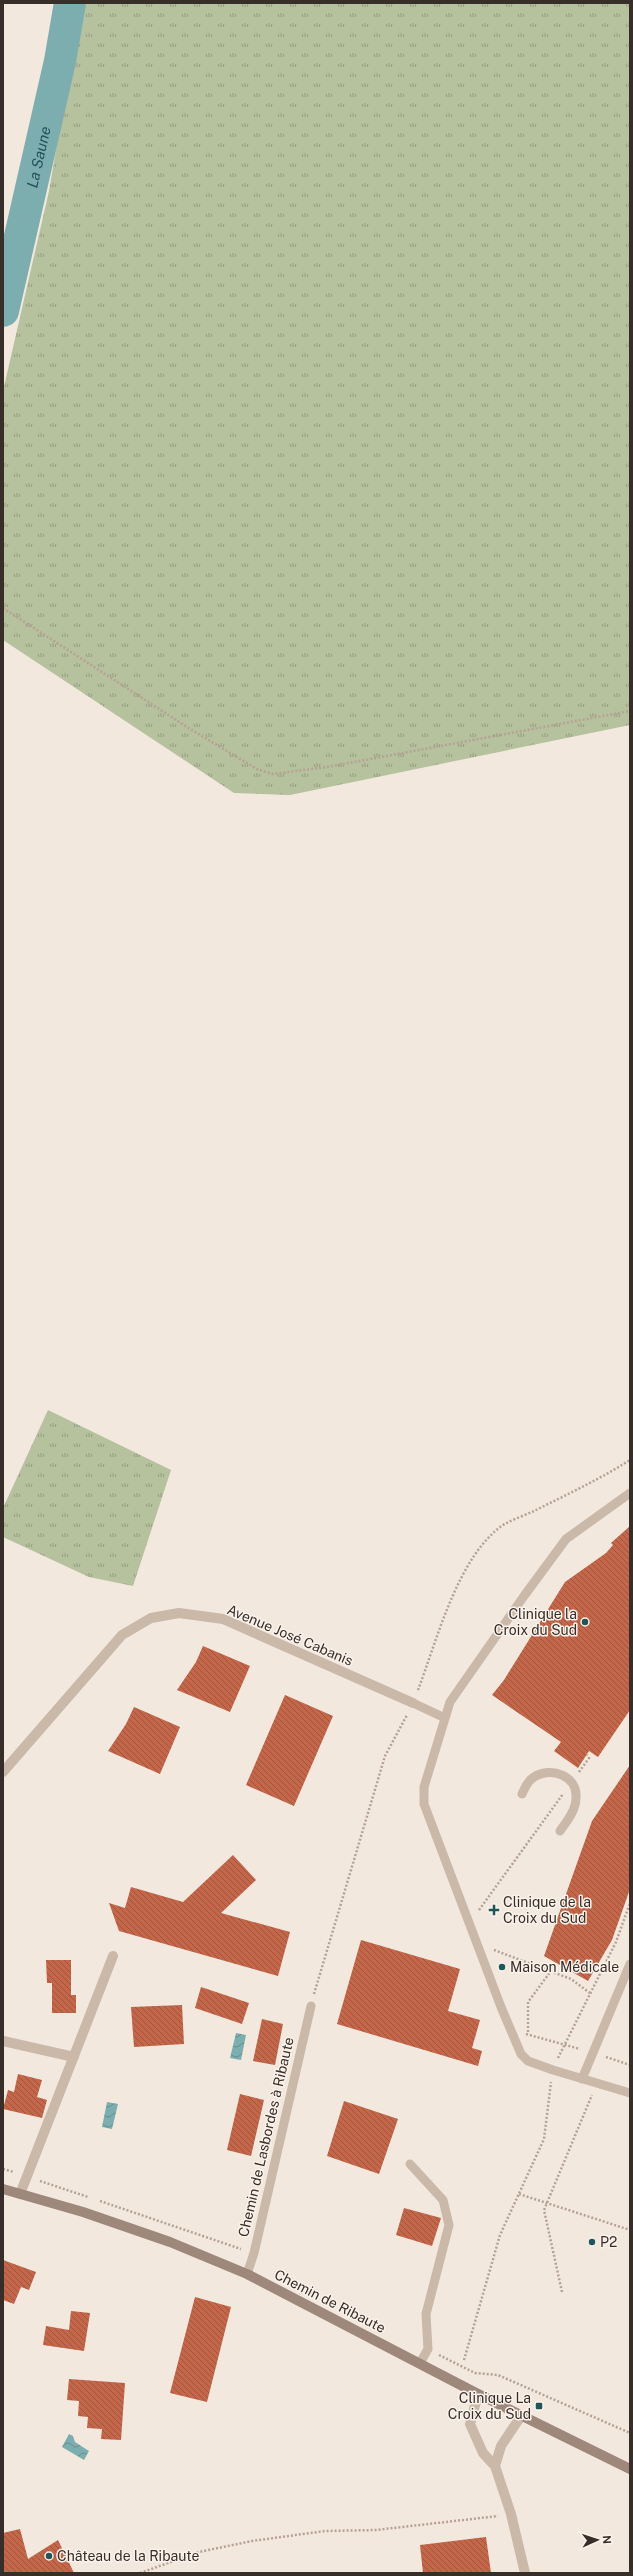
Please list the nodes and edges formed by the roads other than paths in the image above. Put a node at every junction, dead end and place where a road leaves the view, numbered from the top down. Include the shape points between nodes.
1 (630, 1494) edge
2 (413, 1703) joint
3 (445, 1718) junction
4 (3, 1772) edge
5 (522, 1794) dead end
6 (560, 1831) dead end
7 (113, 1956) dead end
8 (630, 1964) edge
9 (311, 2006) dead end
10 (3, 2041) edge
11 (74, 2057) junction
12 (582, 2079) junction
13 (630, 2093) edge
14 (410, 2164) dead end
15 (3, 2189) edge
16 (20, 2194) junction
17 (247, 2274) junction
18 (420, 2363) junction
19 (478, 2394) junction
20 (521, 2416) junction
21 (495, 2466) junction
22 (630, 2469) edge
23 (525, 2573) edge

1 - 3 lane via 566,1539 450,1702
2 - 3 lane
2 - 4 street, Avenue José Cabanis via 223,1619 179,1613 151,1618 122,1635
3 - 12 lane via 424,1787 424,1804 501,2007 521,2054 528,2061
5 - 6 lane via 527,1784 541,1774 558,1773 572,1782 576,1789 574,1809
7 - 11 street
8 - 12 lane
9 - 17 lane, Chemin de Lasbordes à Ribaute
10 - 11 street
11 - 16 street
12 - 13 lane
14 - 18 lane via 443,2200 448,2220 426,2314 428,2349
15 - 16 main road, Chemin de Ribaute
16 - 17 main road, Chemin de Ribaute via 83,2212 170,2242
17 - 18 main road, Chemin de Ribaute
18 - 19 main road, Chemin de Ribaute
19 - 20 main road, Chemin de Ribaute
19 - 21 street via 470,2424 483,2453
20 - 21 street via 501,2446
20 - 22 main road, Chemin de Ribaute
21 - 23 street via 511,2514

